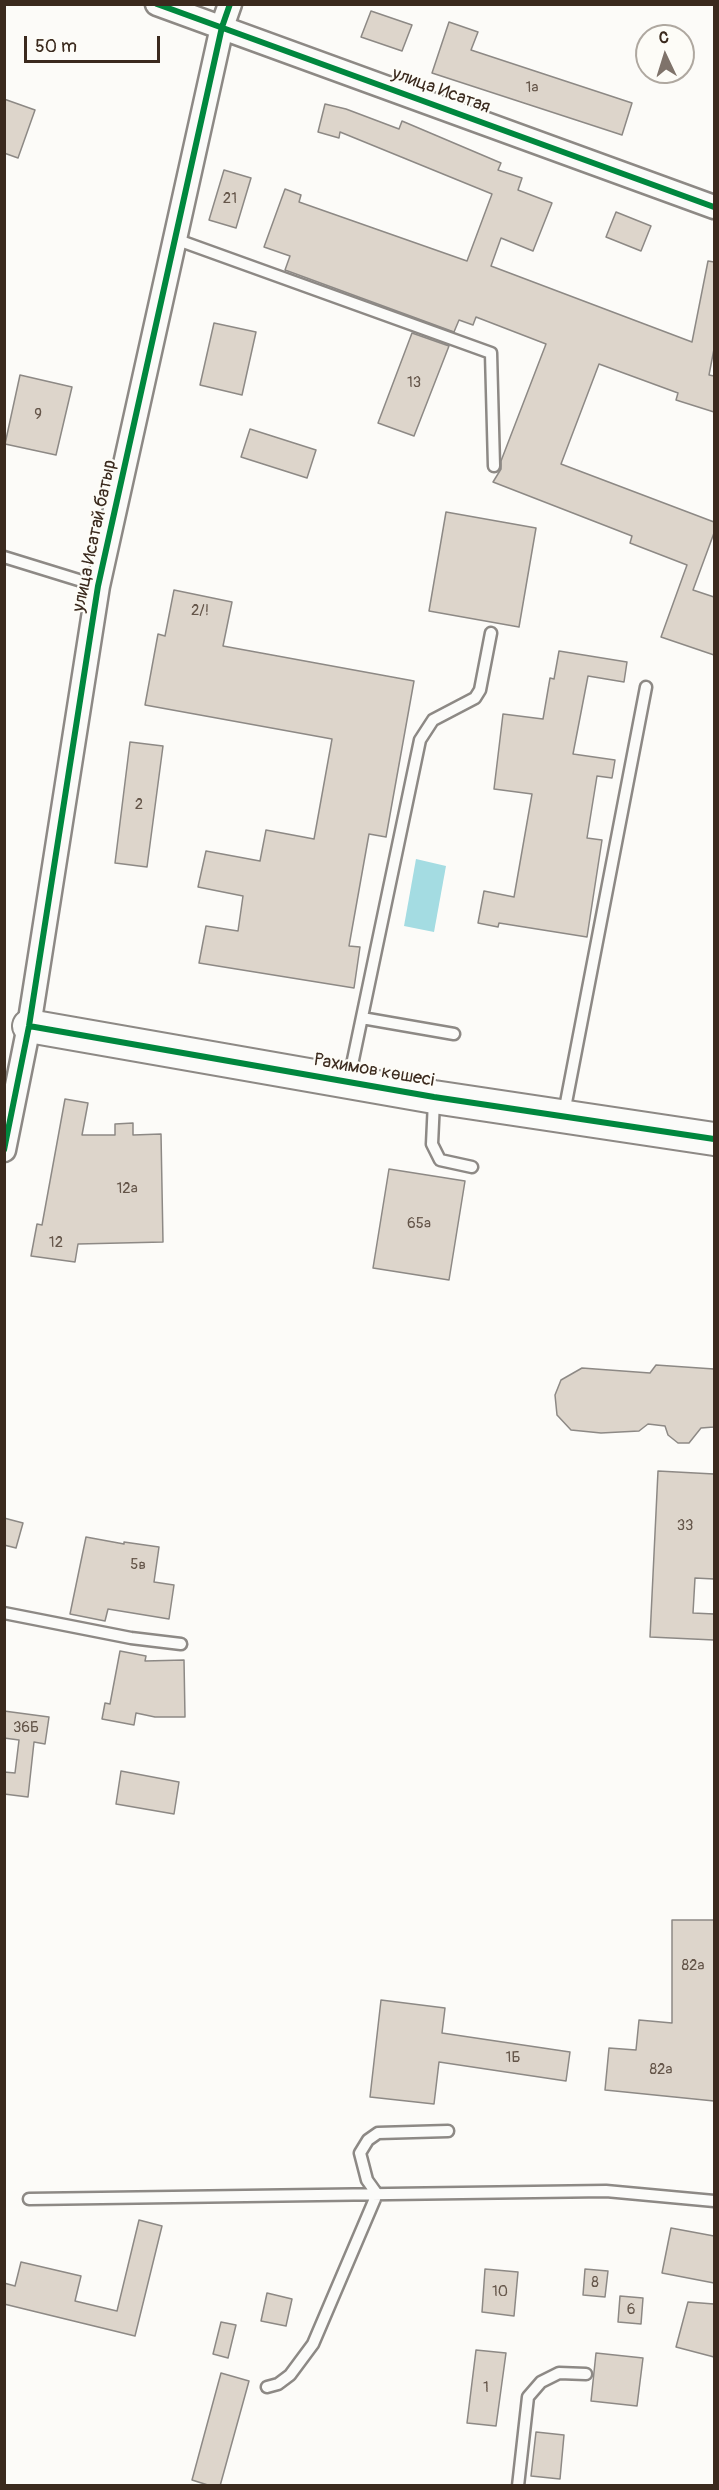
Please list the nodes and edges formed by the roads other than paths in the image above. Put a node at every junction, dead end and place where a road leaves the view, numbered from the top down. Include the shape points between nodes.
1 (157, 4) edge
2 (230, 4) edge
3 (222, 27) junction
4 (714, 207) edge
5 (175, 239) junction
6 (494, 466) dead end
7 (4, 557) edge
8 (98, 586) junction
9 (491, 633) dead end
10 (646, 687) dead end
11 (362, 1018) junction
12 (29, 1026) junction
13 (454, 1034) dead end
14 (348, 1082) junction
15 (434, 1097) junction
16 (564, 1116) junction
17 (7, 1126) edge
18 (714, 1139) edge
19 (4, 1150) edge
20 (472, 1167) dead end
21 (4, 1613) edge
22 (181, 1644) dead end
23 (448, 2130) dead end
24 (377, 2194) junction
25 (29, 2199) dead end
26 (714, 2201) edge
27 (586, 2374) dead end
28 (267, 2387) dead end
29 (518, 2486) edge

1 - 3 street, улица Исатая
2 - 3 street, улица Исатай батыр
3 - 4 street, улица Исатая
3 - 5 street, улица Исатай батыр
5 - 6 lane via 491,353
5 - 8 street, улица Исатай батыр
7 - 8 lane
8 - 12 street, улица Исатай батыр
9 - 11 lane via 475,698 433,720 420,740
10 - 16 lane
11 - 13 lane
11 - 14 lane
12 - 14 street, Рахимов көшесі
12 - 17 street, улица Исатай батыр
14 - 15 street, Рахимов көшесі
15 - 16 street, Рахимов көшесі
15 - 20 lane via 432,1144 440,1160
16 - 18 street, Рахимов көшесі
17 - 19 street, улица Исатай батыр
21 - 22 lane
23 - 24 lane via 378,2133 368,2140 360,2153 367,2180
24 - 25 lane
24 - 26 lane via 606,2191
24 - 28 lane via 312,2344 290,2375
27 - 29 lane via 559,2373 541,2382 528,2397

